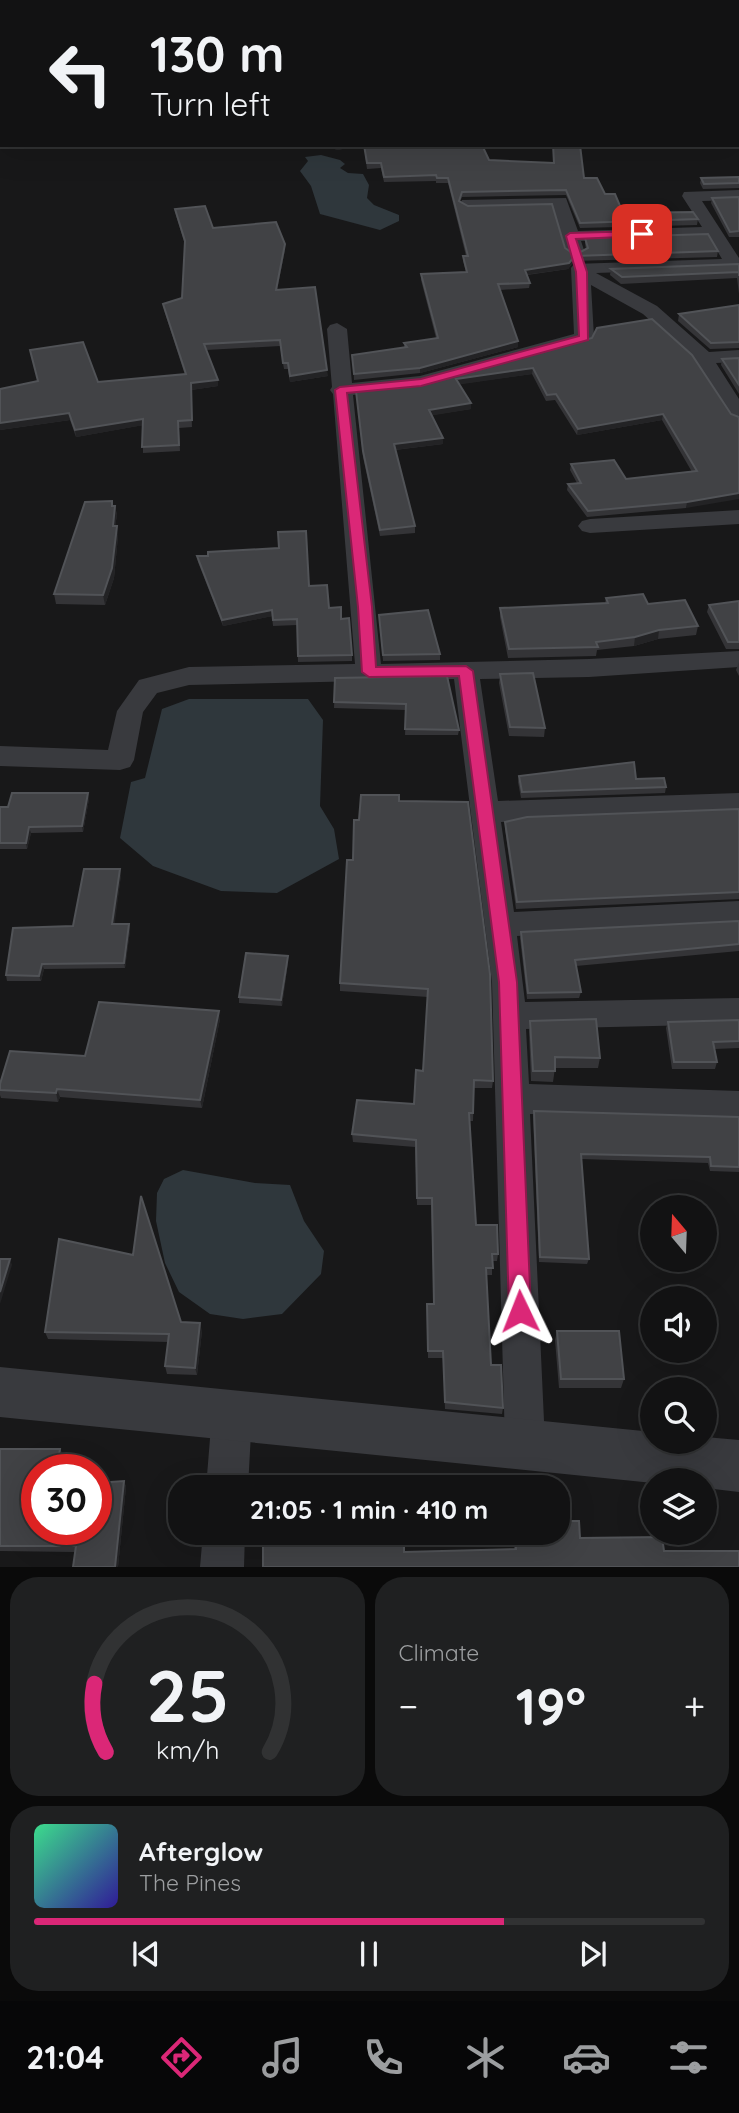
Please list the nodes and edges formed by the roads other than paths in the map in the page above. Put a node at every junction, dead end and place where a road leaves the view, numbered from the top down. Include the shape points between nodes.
1 (739, 195) edge
2 (468, 204) edge
3 (714, 232) junction
4 (570, 236) junction
5 (581, 270) junction
6 (337, 329) dead end
7 (739, 356) edge
8 (703, 358) junction
9 (340, 390) junction
10 (739, 415) edge
11 (739, 517) edge
12 (590, 526) dead end
13 (739, 659) edge
14 (466, 671) junction
15 (369, 672) junction
16 (0, 756) edge
17 (739, 803) edge
18 (485, 812) junction
19 (739, 913) edge
20 (499, 925) junction
21 (739, 1011) edge
22 (509, 1016) junction
23 (512, 1098) junction
24 (739, 1106) edge
25 (0, 1392) edge
26 (232, 1414) junction
27 (525, 1443) junction
28 (739, 1466) edge
29 (228, 1475) edge
30 (223, 1545) edge
31 (222, 1567) edge

1 - 3 street via 690,196
2 - 4 street via 560,202
3 - 4 street
3 - 5 street via 734,264
4 - 5 street
5 - 8 street via 650,310
5 - 9 street via 584,337 421,383
6 - 9 street
7 - 8 street
8 - 10 street
9 - 15 street
11 - 12 street
13 - 14 street
14 - 15 street
14 - 18 street
15 - 16 street via 189,676 148,685 130,711 120,760
17 - 18 street
18 - 20 street
19 - 20 street
20 - 22 street
21 - 22 street
22 - 23 street
23 - 24 street
23 - 27 street
25 - 26 street
26 - 27 street
26 - 29 street
27 - 28 street
30 - 31 street

